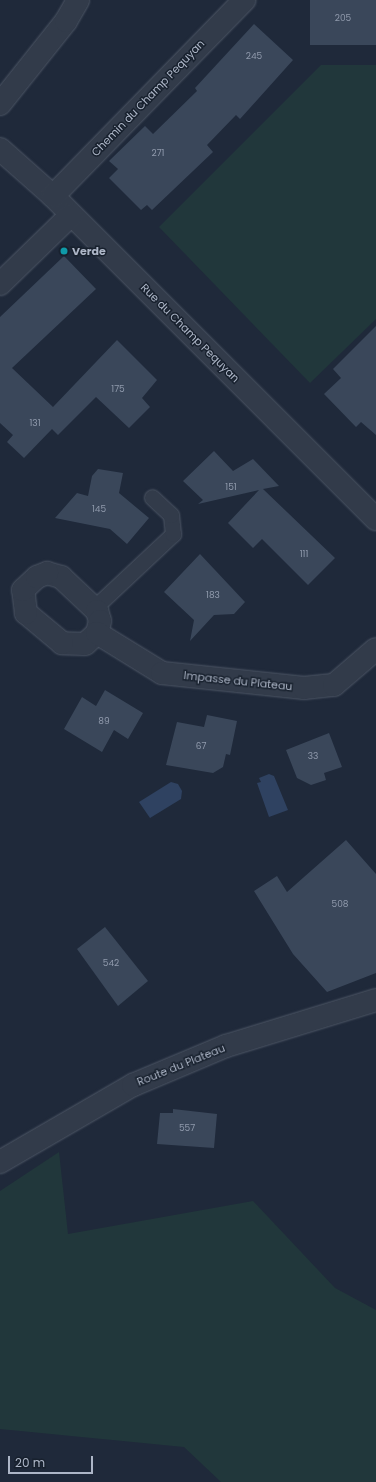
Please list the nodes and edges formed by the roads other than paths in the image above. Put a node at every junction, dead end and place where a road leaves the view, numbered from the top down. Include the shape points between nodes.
1 (78, 0) edge
2 (244, 0) edge
3 (0, 104) edge
4 (0, 149) edge
5 (53, 196) junction
6 (71, 215) junction
7 (0, 284) edge
8 (152, 497) dead end
9 (376, 519) edge
10 (94, 607) junction
11 (97, 633) junction
12 (376, 649) edge
13 (376, 1000) edge
14 (0, 1162) edge

1 - 3 street via 66,22
2 - 5 street, Chemin du Champ Pequyan
4 - 5 street, Rue du Champ Pequyan
5 - 6 street, Rue du Champ Pequyan
6 - 7 street
6 - 9 street, Rue du Champ Pequyan
8 - 10 lane via 171,515 173,534
10 - 11 street via 100,621
10 - 11 street via 56,574 37,577 27,585 22,596 26,613 62,643 85,644
11 - 12 street, Impasse du Plateau via 162,673 304,688 334,685
13 - 14 street, Route du Plateau via 226,1046 133,1085

